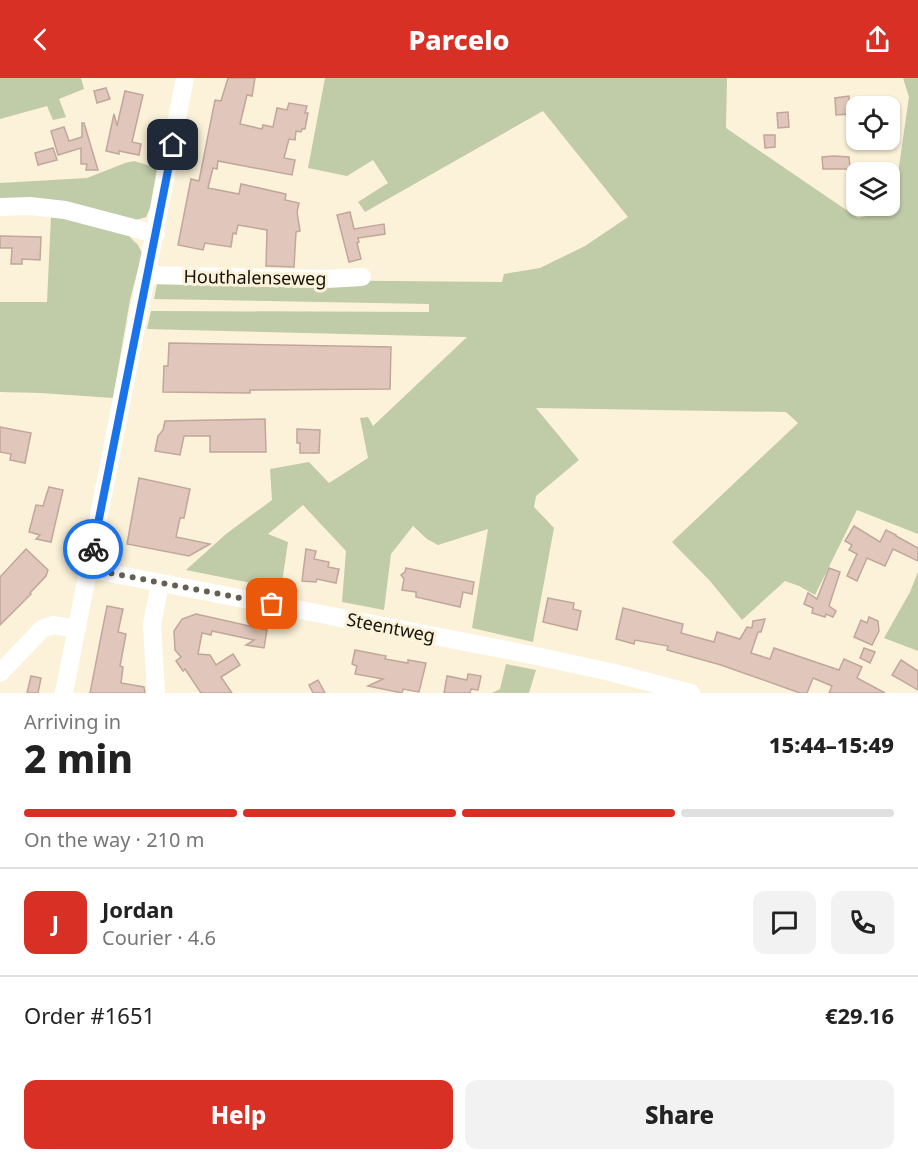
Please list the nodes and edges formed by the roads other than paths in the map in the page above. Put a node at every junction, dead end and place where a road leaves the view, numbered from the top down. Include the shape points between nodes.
1 (186, 78) edge
2 (0, 207) edge
3 (156, 234) junction
4 (148, 275) junction
5 (362, 277) dead end
6 (89, 569) junction
7 (160, 584) junction
8 (76, 629) junction
9 (0, 673) edge
10 (64, 693) edge
11 (156, 693) edge
12 (691, 693) edge

1 - 3 street
2 - 3 street via 65,210
3 - 4 street
4 - 5 street, Houthalenseweg
4 - 6 street
6 - 7 street, Steentweg
6 - 8 street
7 - 11 street via 152,624
7 - 12 street, Steentweg via 527,654
8 - 9 street via 53,625 42,629
8 - 10 street

